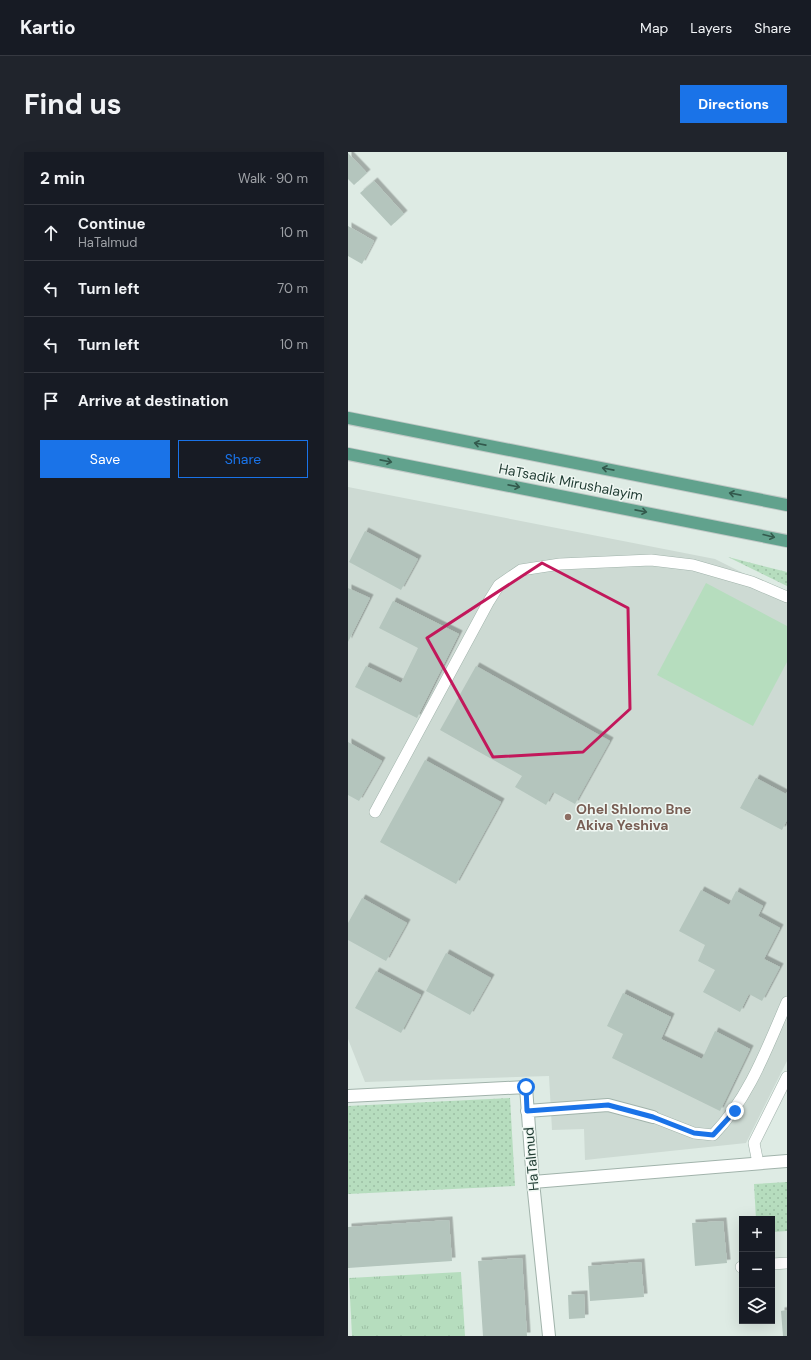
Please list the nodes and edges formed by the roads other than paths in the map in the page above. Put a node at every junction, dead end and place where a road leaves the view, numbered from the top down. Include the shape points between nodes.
1 (348, 418) edge
2 (348, 454) edge
3 (787, 505) edge
4 (787, 541) edge
5 (787, 597) edge
6 (375, 812) dead end
7 (787, 1002) edge
8 (787, 1077) edge
9 (348, 1096) edge
10 (527, 1111) junction
11 (653, 1117) joint
12 (787, 1161) edge
13 (758, 1163) junction
14 (533, 1182) junction
15 (787, 1263) edge
16 (775, 1264) edge
17 (549, 1336) edge

3 -> 1 main road, HaTsadik Mirushalayim
2 -> 4 main road, HaTsadik Mirushalayim
5 - 6 lane via 723,573 693,565 651,560 560,564 521,570 499,585 489,601
7 - 11 lane via 735,1111 713,1135 694,1133
8 - 13 lane via 754,1143
9 - 10 street, HaTalmud via 526,1087
10 - 11 street via 608,1105
10 - 14 street, HaTalmud
12 - 13 street
13 - 14 street
14 - 17 street, HaTalmud
15 - 16 lane

